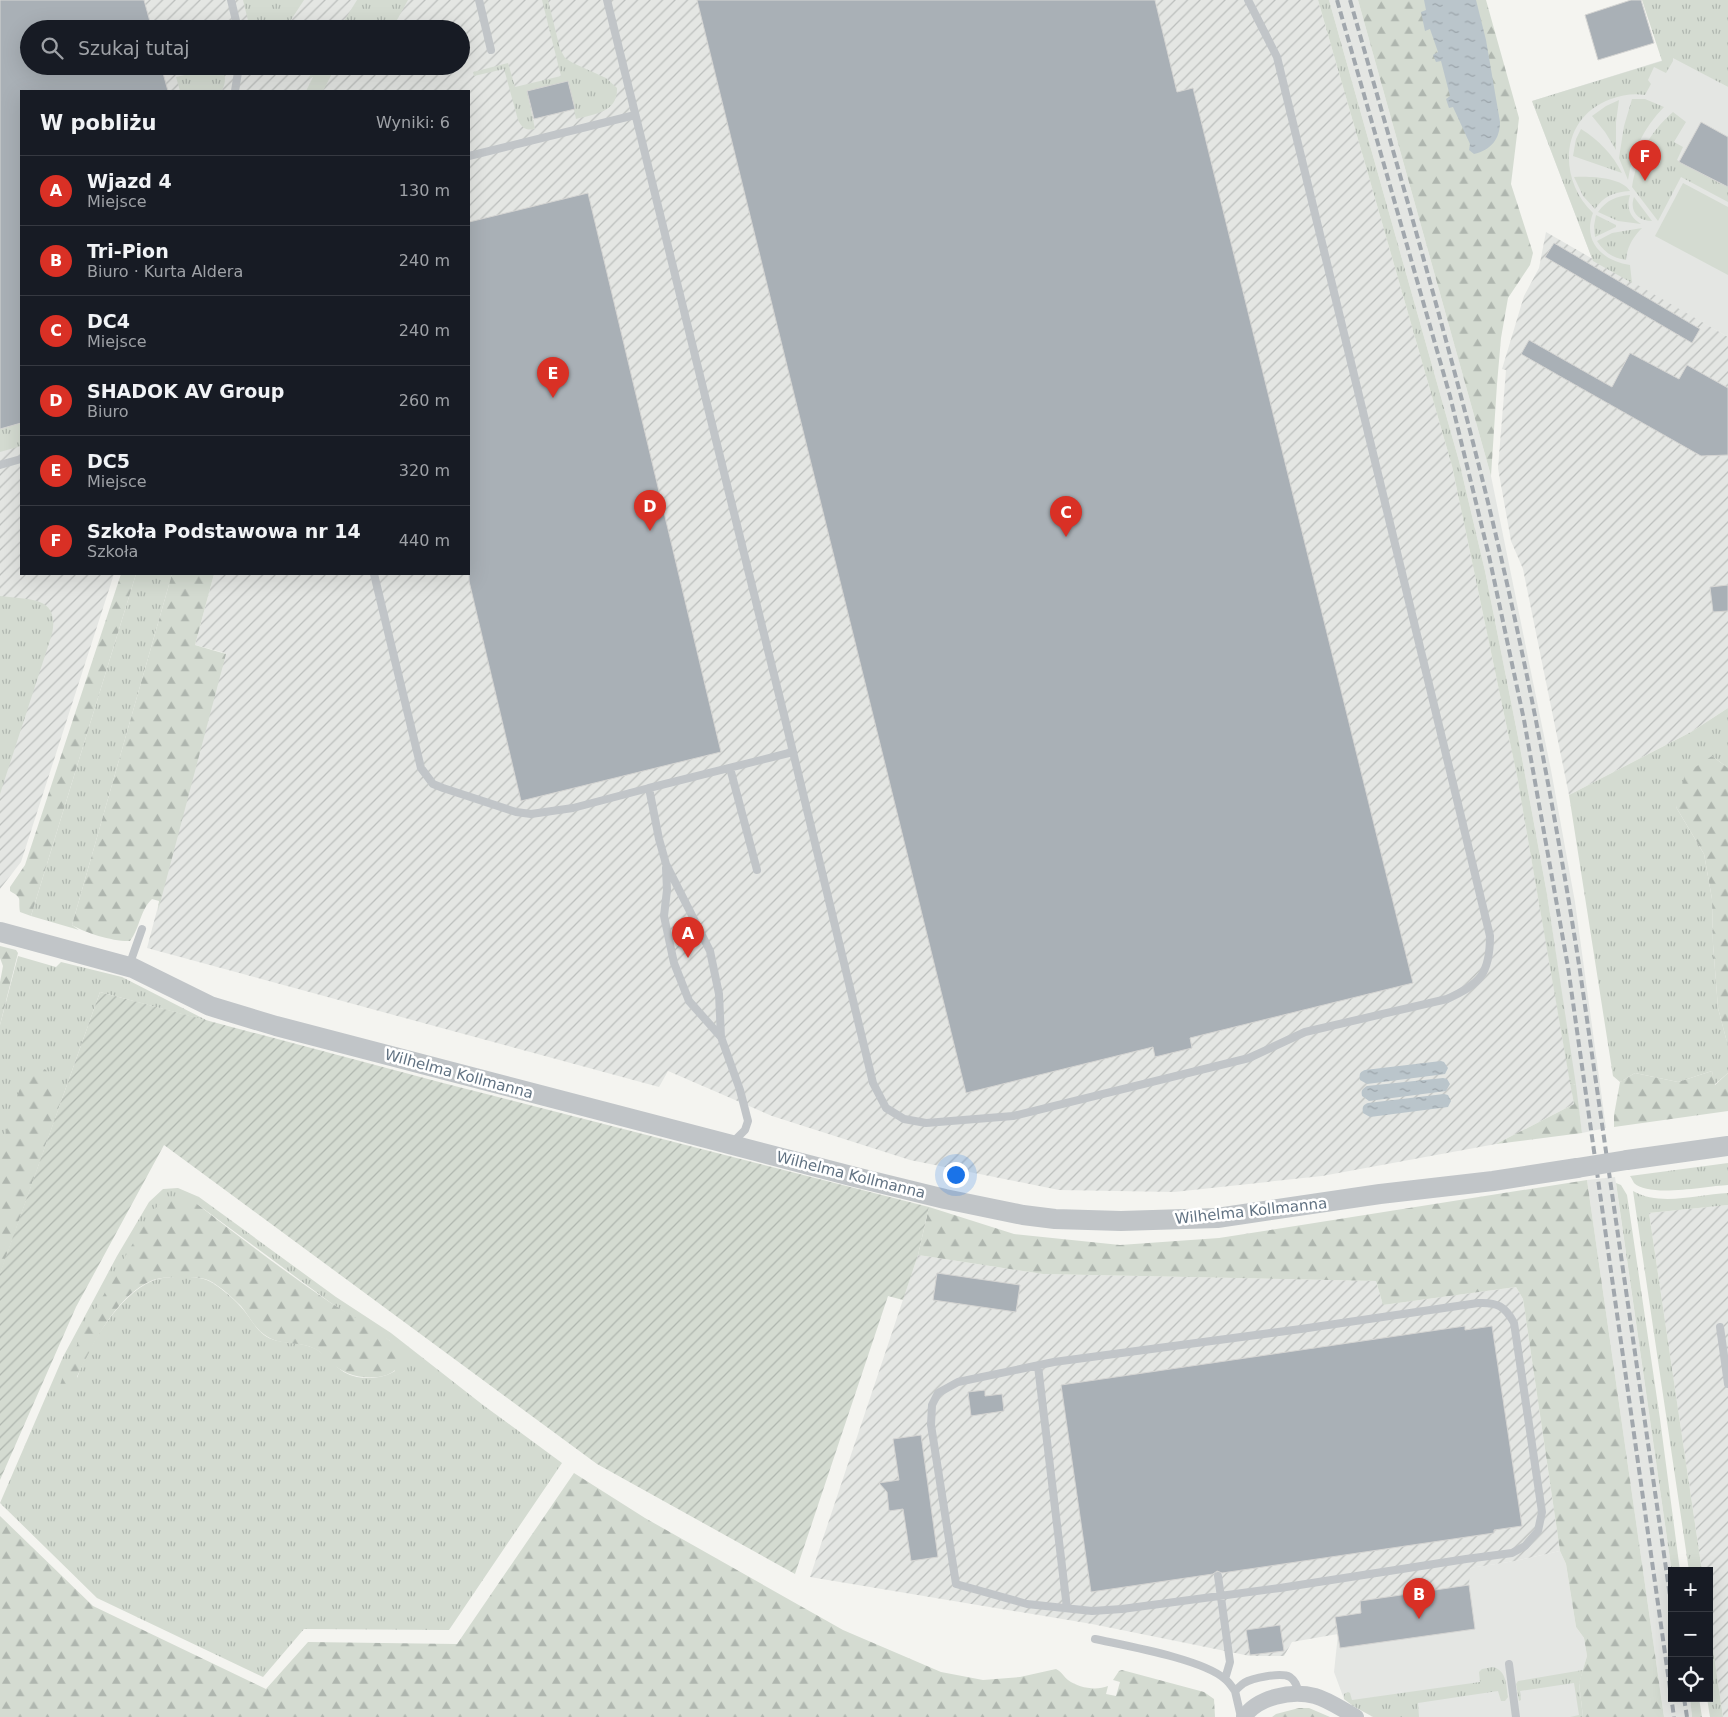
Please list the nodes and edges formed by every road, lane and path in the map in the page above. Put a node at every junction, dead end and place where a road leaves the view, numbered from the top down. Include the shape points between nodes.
1 (231, 0) edge
2 (479, 0) edge
3 (607, 0) edge
4 (1248, 0) edge
5 (236, 20) edge
6 (491, 50) dead end
7 (238, 75) edge
8 (235, 90) edge
9 (635, 115) junction
10 (470, 156) edge
11 (20, 460) edge
12 (0, 465) edge
13 (374, 575) edge
14 (793, 752) junction
15 (730, 768) junction
16 (650, 788) junction
17 (666, 864) junction
18 (757, 870) dead end
19 (142, 929) dead end
20 (0, 932) edge
21 (129, 966) junction
22 (721, 1037) junction
23 (731, 1144) junction
24 (1728, 1146) edge
25 (1720, 1328) dead end
26 (1038, 1366) junction
27 (1728, 1384) edge
28 (1218, 1576) dead end
29 (1220, 1595) junction
30 (1067, 1608) junction
31 (1095, 1639) dead end
32 (1508, 1664) dead end
33 (1225, 1679) junction
34 (1236, 1691) junction
35 (1299, 1694) junction
36 (1243, 1717) edge
37 (1356, 1717) edge
38 (1516, 1717) edge

1 - 5 lane
2 - 6 lane
3 - 9 lane
4 - 14 lane via 1277,57 1488,926 1490,956 1481,976 1467,990 1447,999 1305,1032 1249,1058 1012,1116 926,1123 904,1119 886,1108 873,1082
7 - 8 lane
9 - 10 lane
9 - 14 lane
11 - 12 lane
13 - 16 lane via 421,768 433,784 531,814 573,808
14 - 15 lane
15 - 16 lane
15 - 18 lane
16 - 17 lane
17 - 22 lane via 710,951 719,994
17 - 22 lane via 664,916 674,963 689,1001
19 - 21 lane
20 - 21 street, Wilhelma Kollmanna
21 - 23 street, Wilhelma Kollmanna via 234,1014
22 - 23 lane via 748,1121 745,1130
23 - 24 street, Wilhelma Kollmanna, bridge via 975,1206 1088,1221 1217,1218
25 - 27 lane
26 - 29 lane via 1478,1303 1492,1303 1510,1315 1514,1323 1542,1512 1538,1531 1525,1546 1512,1553
26 - 30 lane
26 - 30 lane via 958,1382 938,1393 932,1405 931,1425 956,1584 1028,1604
28 - 29 lane
29 - 30 lane via 1122,1609 1092,1611
29 - 33 lane via 1230,1662
31 - 33 lane via 1180,1659
32 - 38 lane
33 - 34 lane
34 - 35 lane via 1245,1682 1257,1678 1285,1675 1297,1685
34 - 36 lane
35 - 36 street via 1280,1696 1258,1704
35 - 37 street via 1319,1698

